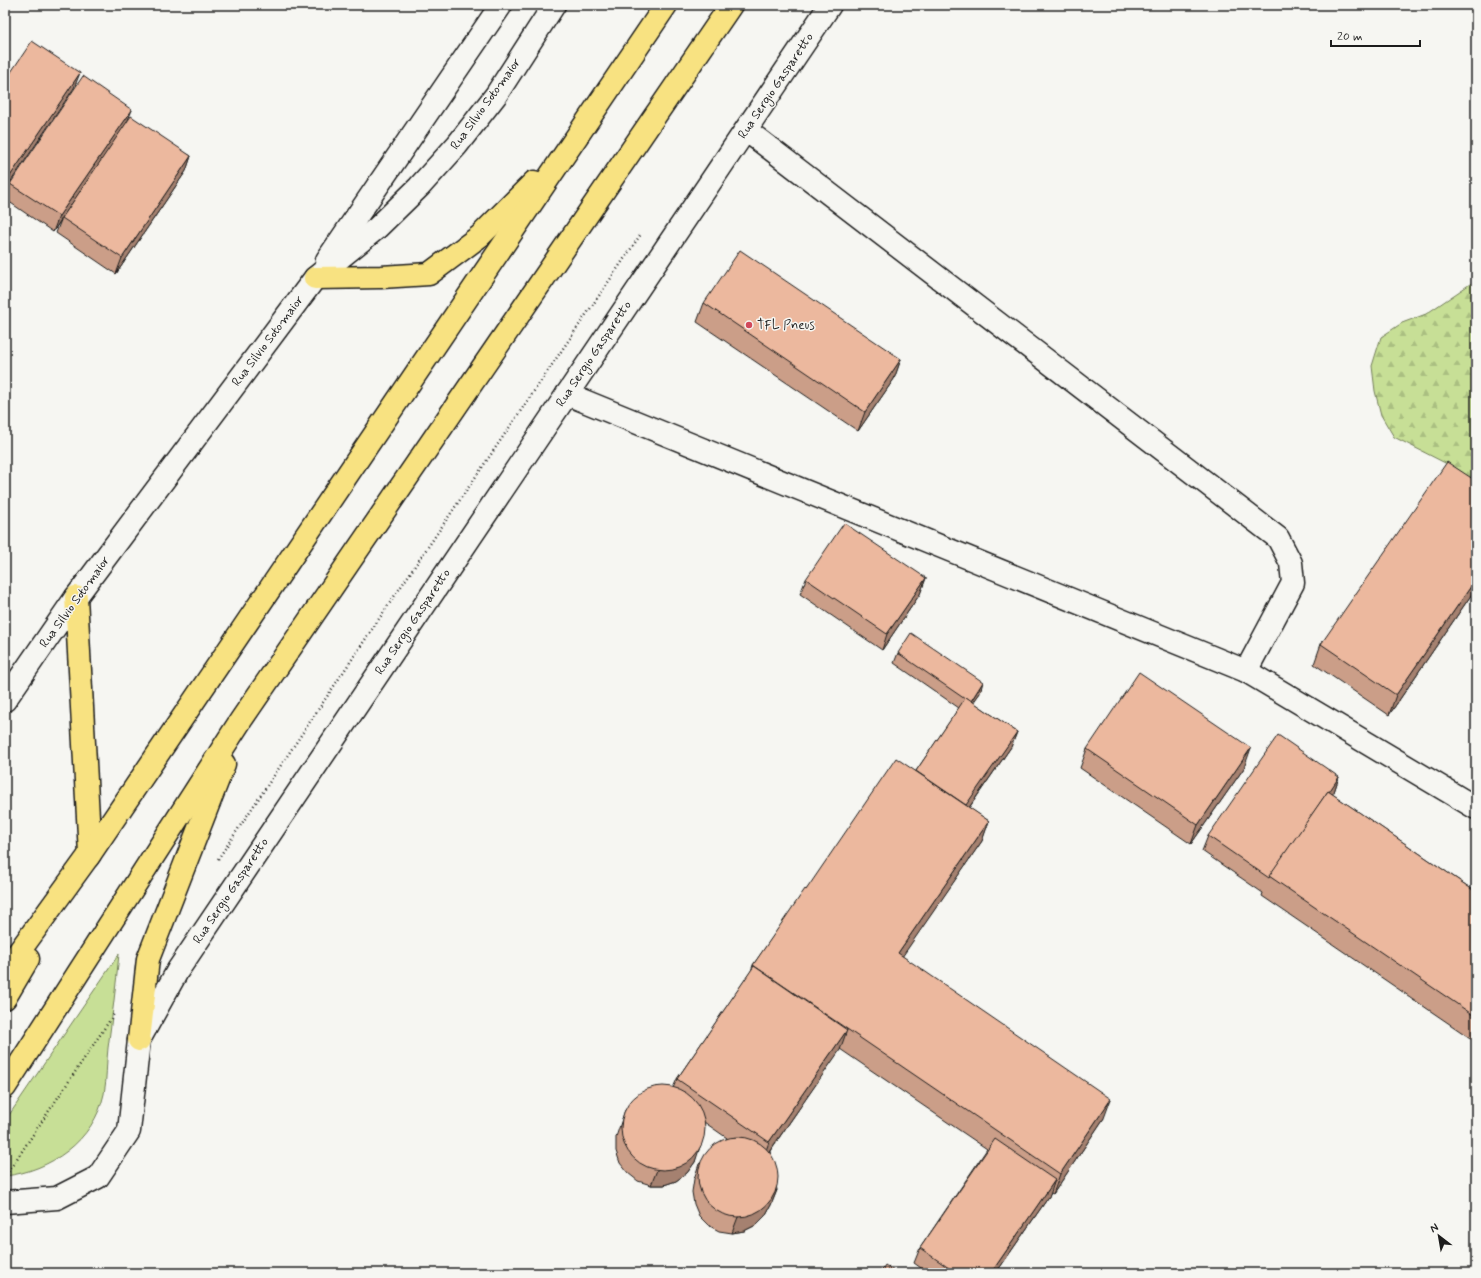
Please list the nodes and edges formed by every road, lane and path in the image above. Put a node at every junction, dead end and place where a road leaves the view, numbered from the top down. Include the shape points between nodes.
1 (501, 5) edge
2 (554, 5) edge
3 (666, 5) edge
4 (731, 5) edge
5 (830, 5) edge
6 (746, 130) junction
7 (574, 141) junction
8 (644, 230) dead end
9 (315, 278) junction
10 (567, 394) junction
11 (76, 597) junction
12 (1246, 671) junction
13 (5, 700) edge
14 (241, 720) junction
15 (1476, 808) edge
16 (90, 854) junction
17 (214, 864) dead end
18 (5, 971) edge
19 (5, 998) edge
20 (118, 1008) dead end
21 (139, 1040) junction
22 (5, 1087) edge
23 (5, 1177) edge
24 (5, 1202) edge

1 - 9 street
2 - 9 street, Rua Silvio Sotomaior via 496,95 457,145 377,228
3 - 7 highway
4 - 14 highway
5 - 6 street, Rua Sergio Gasparetto
6 - 10 street, Rua Sergio Gasparetto
6 - 12 street via 1278,538 1291,563 1293,582
7 - 9 highway via 480,236 429,274
7 - 16 highway
8 - 17 path
9 - 11 street, Rua Silvio Sotomaior
10 - 12 street
10 - 21 street, Rua Sergio Gasparetto via 178,970
11 - 13 street, Rua Silvio Sotomaior
11 - 16 highway
12 - 15 street
14 - 21 highway via 148,959
14 - 22 highway
16 - 18 highway
16 - 19 highway
20 - 23 path
21 - 24 street, Rua Sergio Gasparetto via 129,1131 98,1177 57,1198

